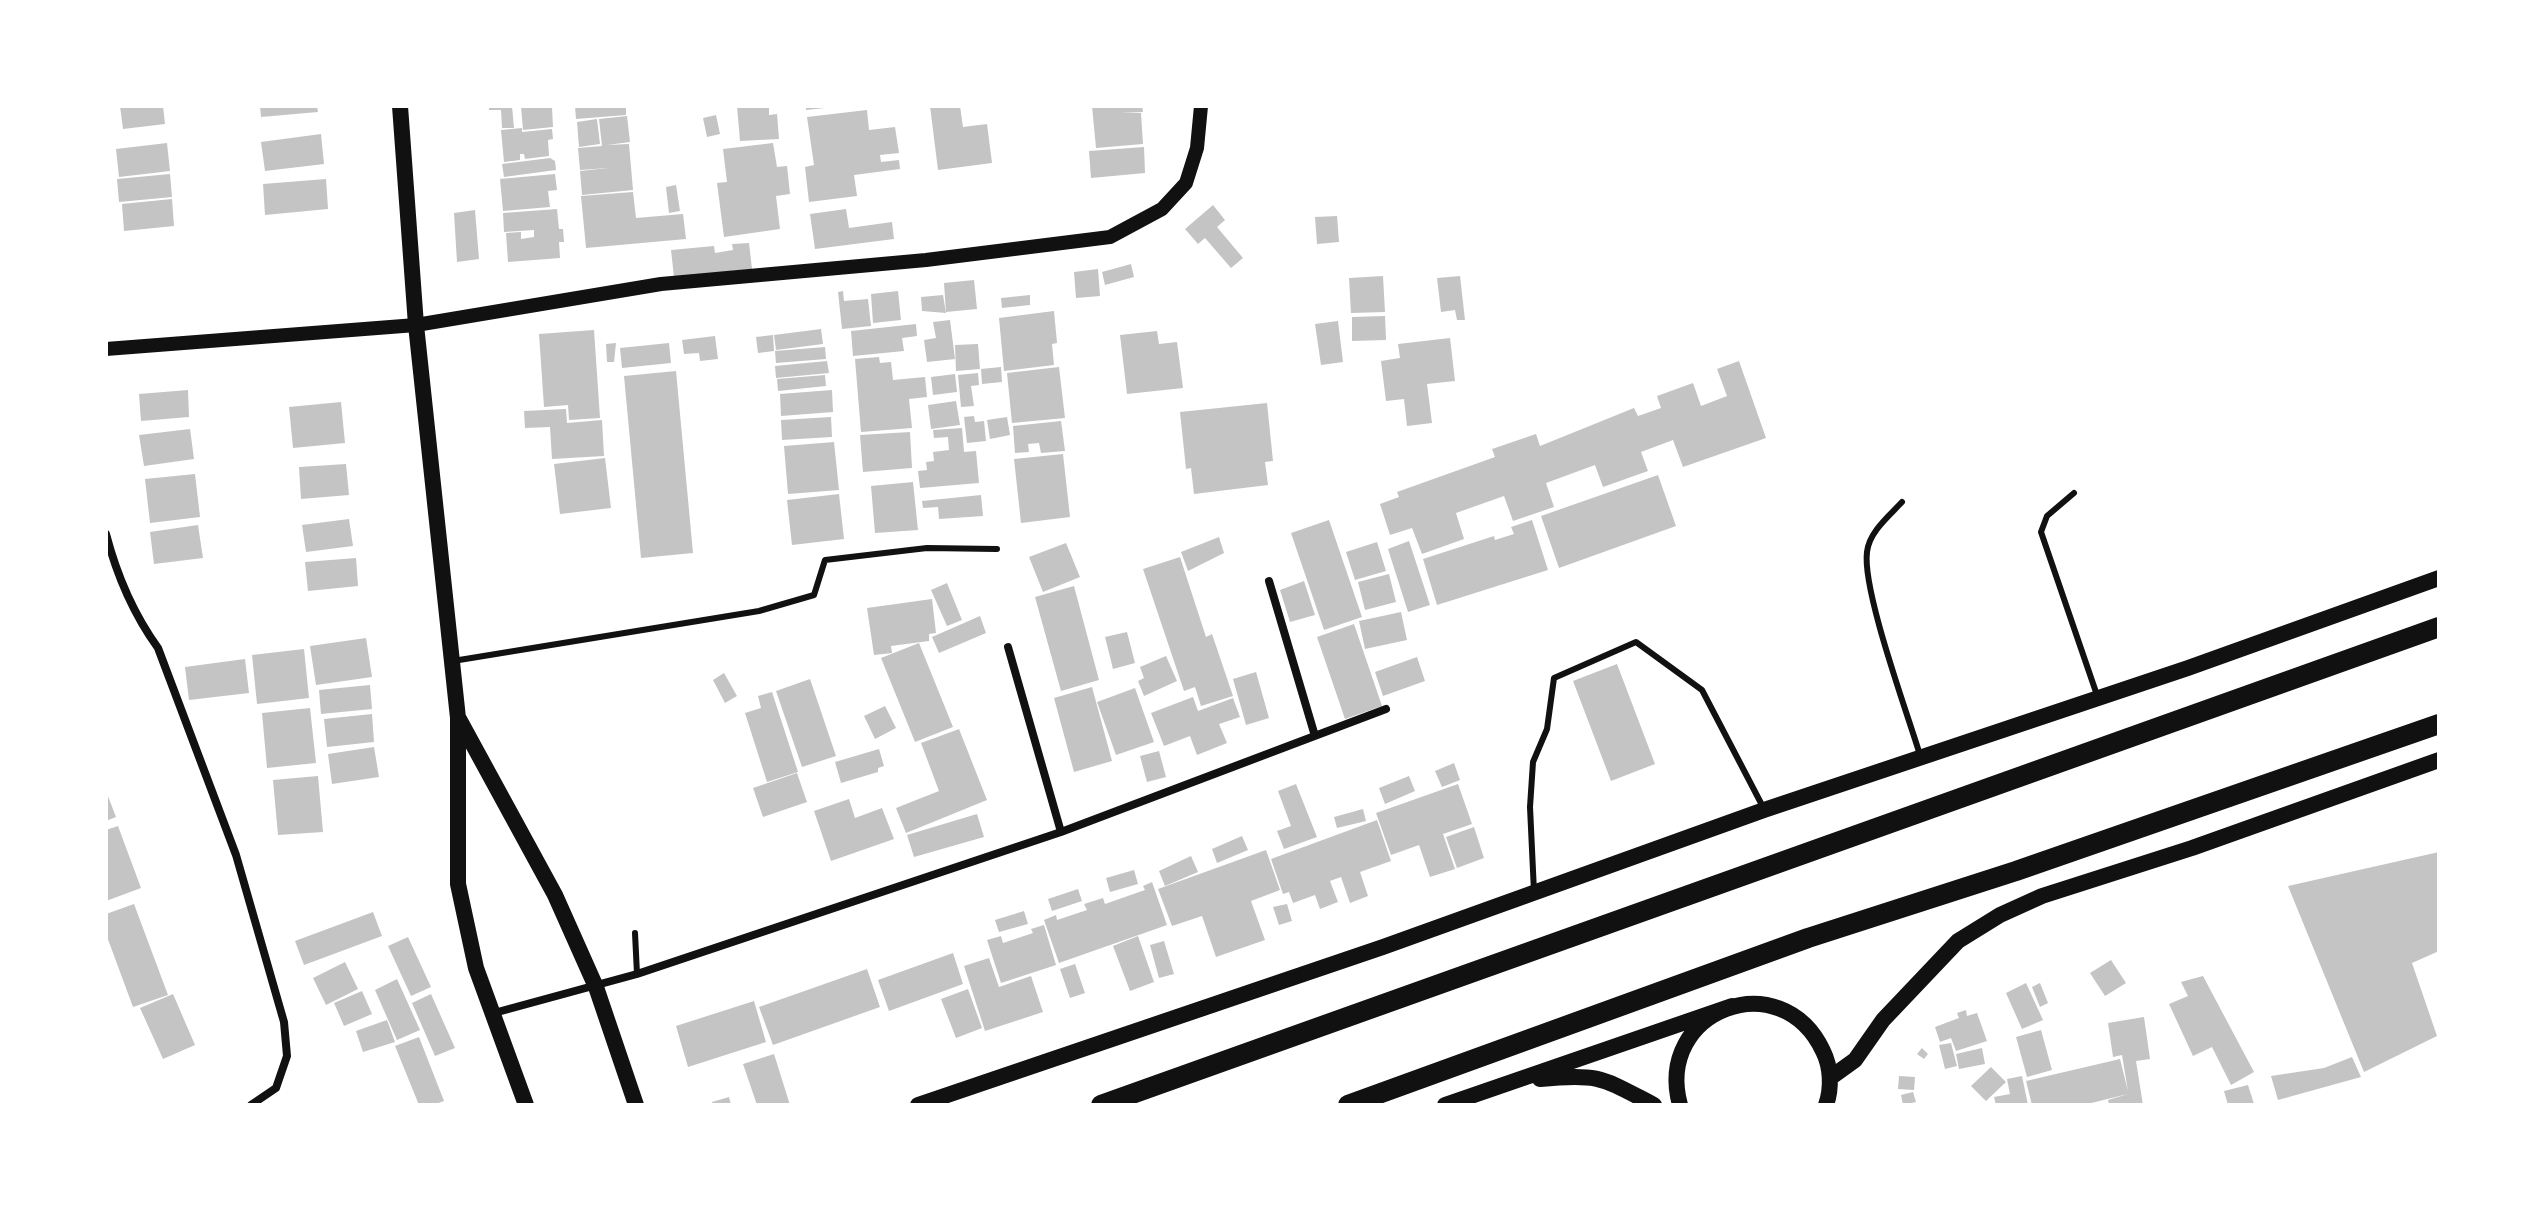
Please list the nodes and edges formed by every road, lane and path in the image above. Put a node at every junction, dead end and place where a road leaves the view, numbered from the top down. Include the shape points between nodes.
1 (400, 106) edge
2 (1201, 106) edge
3 (416, 325) junction
4 (106, 349) edge
5 (2074, 493) dead end
6 (1902, 502) dead end
7 (106, 534) edge
8 (997, 549) dead end
9 (2439, 578) edge
10 (1269, 581) dead end
11 (2439, 627) edge
12 (1008, 647) dead end
13 (452, 661) junction
14 (2098, 698) junction
15 (1386, 709) dead end
16 (458, 718) junction
17 (2439, 724) edge
18 (1315, 736) junction
19 (1920, 757) junction
20 (2439, 760) edge
21 (1764, 810) junction
22 (1061, 832) junction
23 (1534, 893) junction
24 (635, 933) dead end
25 (637, 974) junction
26 (596, 987) junction
27 (1732, 1006) junction
28 (494, 1013) junction
29 (1830, 1078) junction
30 (1514, 1081) junction
31 (251, 1105) edge
32 (526, 1105) edge
33 (636, 1105) edge
34 (918, 1105) edge
35 (1101, 1105) edge
36 (1348, 1105) edge
37 (1445, 1105) edge
38 (1654, 1105) edge
39 (1680, 1105) edge
40 (1826, 1105) edge

1 - 3 main road
2 - 3 street via 1197,148 1186,183 1162,209 1110,237 661,284
3 - 4 street
3 - 13 main road
5 - 14 lane via 2047,516 2041,532
6 - 19 lane via 1874,533 1867,552 1870,584
7 - 31 street via 117,575 158,648 236,855 284,1022 287,1056 276,1088
8 - 13 lane via 927,548 825,560 814,595 759,611
9 - 14 main road
10 - 18 street
11 - 35 main road
12 - 22 street
13 - 16 main road
14 - 19 main road
15 - 18 street
16 - 26 main road via 555,895
16 - 28 main road via 458,884 476,968
17 - 36 main road via 1808,938
18 - 22 street
19 - 21 main road
20 - 29 main road via 2000,915 1958,941 1883,1020 1855,1060
21 - 23 main road
21 - 23 lane via 1702,690 1636,642 1554,678 1547,729 1533,762
22 - 25 street
23 - 34 main road
24 - 25 lane
25 - 26 street
26 - 28 street
26 - 33 main road
27 - 29 main road via 1752,1003 1790,1013 1818,1040
27 - 30 main road
27 - 39 main road via 1707,1017 1688,1037 1677,1062
28 - 32 main road
29 - 40 main road
30 - 37 main road
30 - 38 main road via 1592,1076 1608,1079

